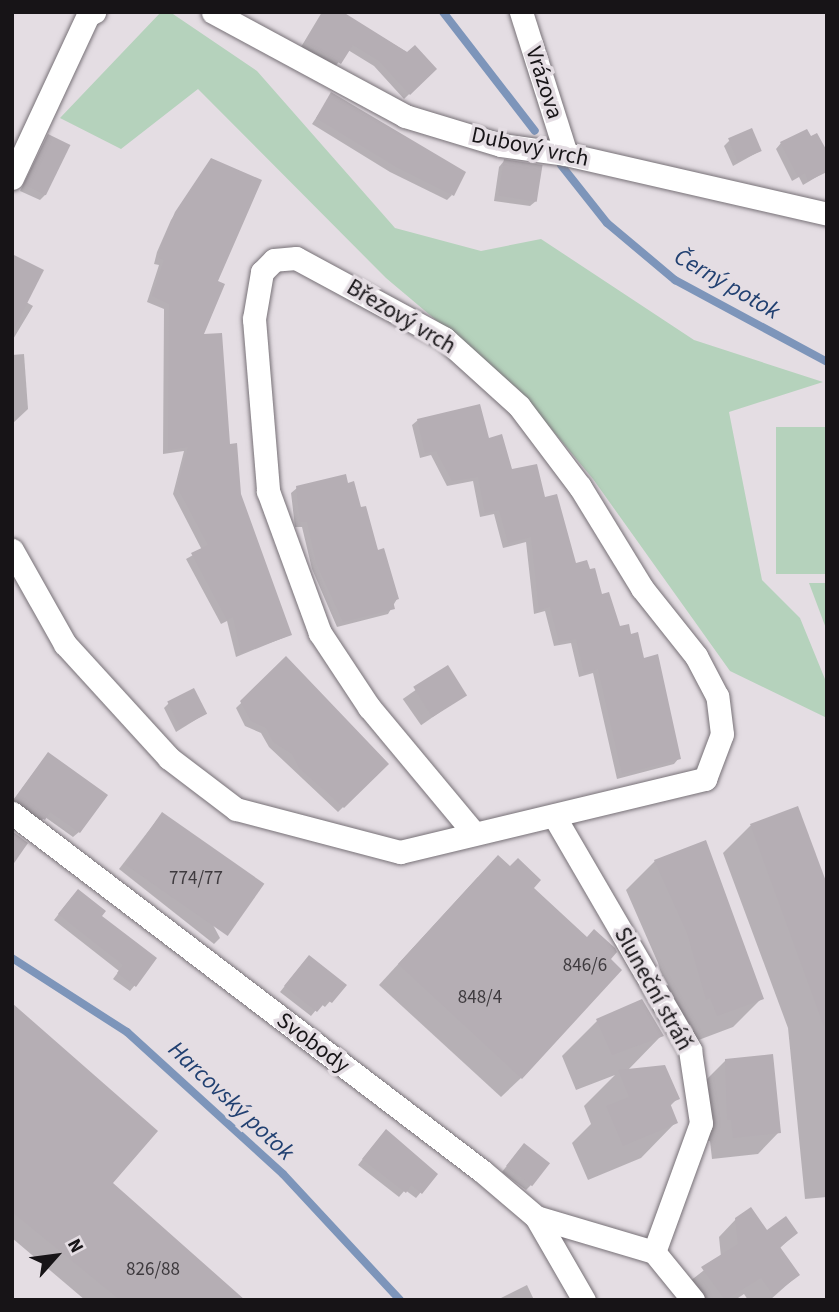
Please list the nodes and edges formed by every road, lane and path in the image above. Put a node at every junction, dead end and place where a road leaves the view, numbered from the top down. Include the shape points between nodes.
1 (94, 12) edge
2 (213, 12) edge
3 (521, 12) edge
4 (566, 154) junction
5 (12, 178) edge
6 (827, 214) edge
7 (12, 550) edge
8 (12, 813) edge
9 (554, 816) junction
10 (474, 833) junction
11 (536, 1217) junction
12 (654, 1252) junction
13 (584, 1300) edge
14 (692, 1300) edge

1 - 5 street via 88,15
2 - 4 street, Dubový vrch via 405,116 500,145
3 - 4 street, Vrázova
4 - 6 street, Dubový vrch
7 - 10 street, Březový vrch via 65,644 169,758 236,809 400,852
8 - 11 street, Svobody
9 - 10 street, Březový vrch
9 - 10 street, Březový vrch via 705,779 722,734 717,696 696,656 642,588 580,487 519,406 443,338 296,258 274,260 262,272 254,319 268,491 320,633 369,707
9 - 12 street, Sluneční stráň via 690,1050 701,1123
11 - 12 street
11 - 13 street, Svobody
12 - 14 street

